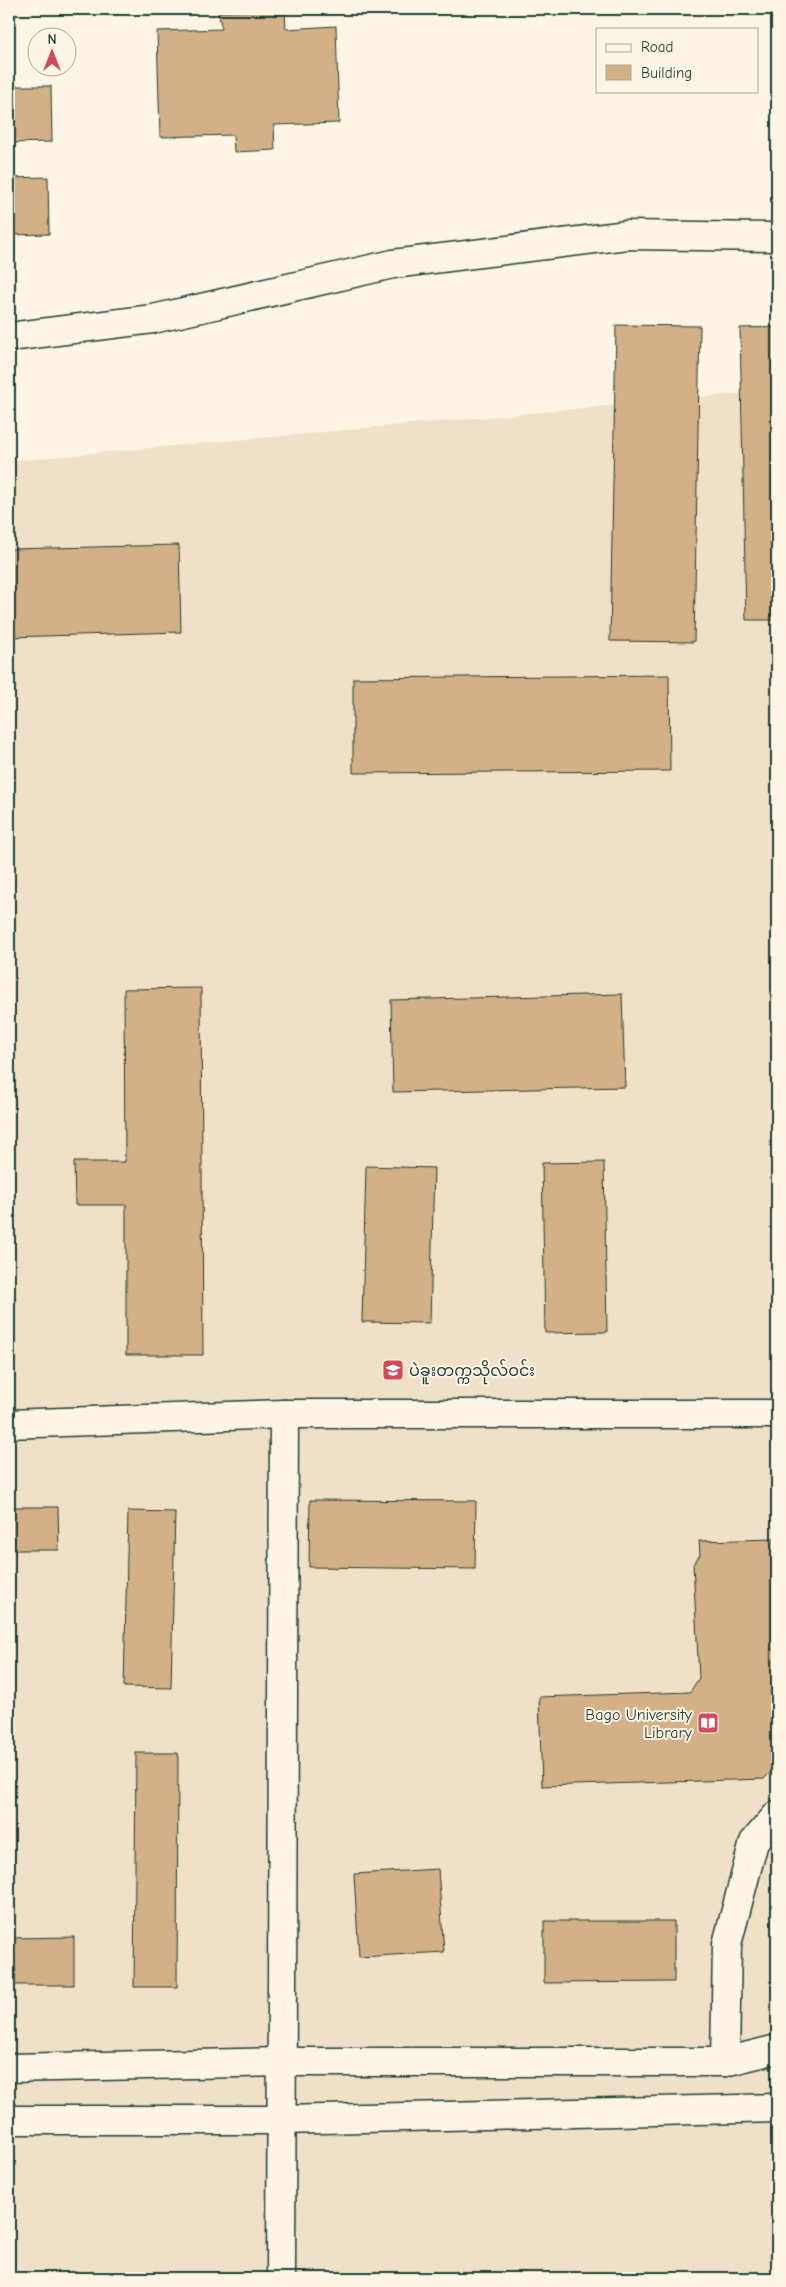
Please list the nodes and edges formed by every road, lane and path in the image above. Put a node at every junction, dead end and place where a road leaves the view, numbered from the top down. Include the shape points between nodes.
1 (777, 237) edge
2 (9, 337) edge
3 (284, 1414) junction
4 (777, 1414) edge
5 (9, 1424) edge
6 (777, 1815) edge
7 (777, 2049) edge
8 (282, 2062) junction
9 (725, 2062) junction
10 (9, 2068) edge
11 (777, 2108) edge
12 (9, 2120) edge
13 (282, 2120) junction
14 (281, 2278) edge

1 - 2 street via 627,235 393,264 153,319
3 - 4 street
3 - 5 street
3 - 8 street
6 - 9 street via 754,1842 728,1944
7 - 9 street
8 - 9 street
8 - 10 street
8 - 13 street
11 - 13 street
12 - 13 street
13 - 14 street

